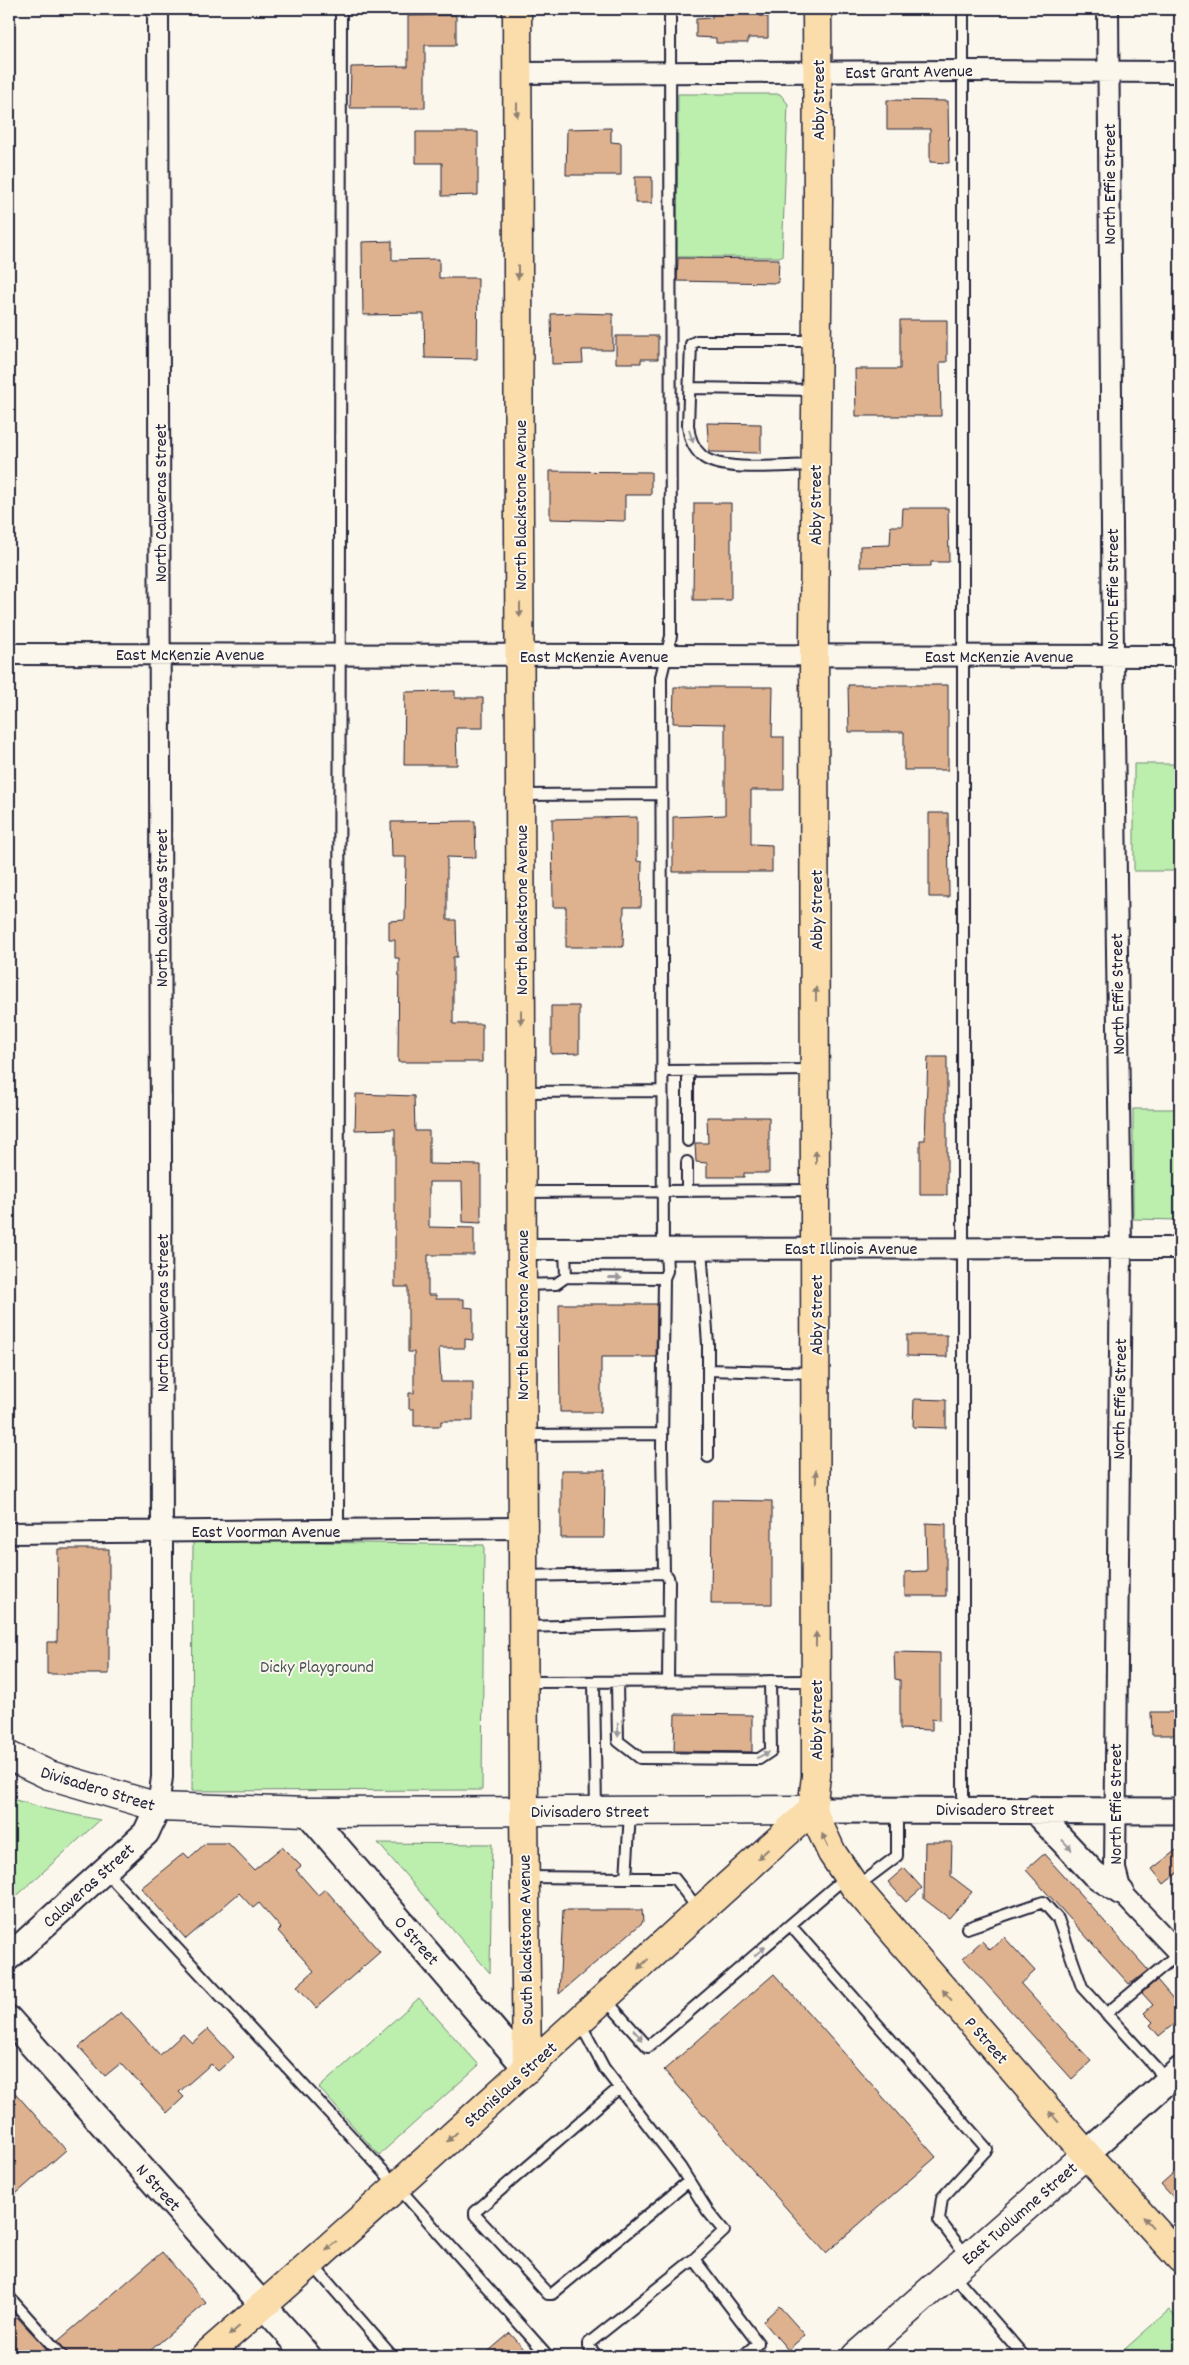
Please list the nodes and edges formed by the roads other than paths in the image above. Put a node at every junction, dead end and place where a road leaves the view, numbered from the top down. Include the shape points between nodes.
1 (158, 9) edge
2 (341, 9) edge
3 (517, 9) edge
4 (670, 9) edge
5 (817, 9) edge
6 (963, 9) edge
7 (1108, 9) edge
8 (963, 71) junction
9 (818, 72) junction
10 (1108, 72) junction
11 (1180, 72) edge
12 (517, 73) junction
13 (670, 73) junction
14 (816, 341) junction
15 (690, 388) junction
16 (816, 390) junction
17 (815, 465) junction
18 (9, 654) edge
19 (161, 654) junction
20 (340, 655) junction
21 (521, 656) junction
22 (666, 656) junction
23 (815, 656) junction
24 (963, 656) junction
25 (1113, 656) junction
26 (1180, 656) edge
27 (662, 794) junction
28 (521, 795) junction
29 (662, 1070) junction
30 (688, 1070) junction
31 (816, 1070) junction
32 (662, 1091) junction
33 (521, 1092) junction
34 (688, 1141) dead end
35 (687, 1162) dead end
36 (663, 1190) junction
37 (687, 1190) junction
38 (816, 1190) junction
39 (521, 1192) junction
40 (664, 1248) junction
41 (701, 1248) junction
42 (816, 1248) junction
43 (963, 1248) junction
44 (1120, 1248) junction
45 (1180, 1248) edge
46 (521, 1249) junction
47 (565, 1249) junction
48 (566, 1277) junction
49 (664, 1278) junction
50 (521, 1286) junction
51 (708, 1370) junction
52 (816, 1373) junction
53 (662, 1434) junction
54 (522, 1435) junction
55 (708, 1457) dead end
56 (523, 1528) junction
57 (338, 1530) junction
58 (162, 1532) junction
59 (9, 1533) edge
60 (664, 1573) junction
61 (524, 1576) junction
62 (668, 1623) junction
63 (524, 1628) junction
64 (770, 1681) junction
65 (816, 1681) junction
66 (524, 1682) junction
67 (594, 1682) junction
68 (617, 1682) junction
69 (668, 1682) junction
70 (9, 1756) edge
71 (158, 1807) junction
72 (963, 1809) junction
73 (1033, 1809) junction
74 (812, 1810) junction
75 (898, 1810) junction
76 (524, 1811) junction
77 (596, 1811) junction
78 (1114, 1811) junction
79 (1180, 1811) edge
80 (307, 1812) junction
81 (631, 1812) junction
82 (104, 1870) junction
83 (525, 1877) junction
84 (626, 1878) junction
85 (851, 1882) junction
86 (1121, 1892) junction
87 (699, 1911) junction
88 (790, 1925) junction
89 (967, 1928) dead end
90 (1180, 1953) edge
91 (9, 1957) edge
92 (605, 1999) junction
93 (1106, 2014) junction
94 (9, 2019) edge
95 (580, 2022) junction
96 (527, 2069) junction
97 (1174, 2075) edge
98 (619, 2088) junction
99 (1086, 2154) junction
100 (689, 2181) junction
101 (397, 2186) junction
102 (694, 2258) junction
103 (1180, 2258) edge
104 (311, 2264) junction
105 (960, 2265) junction
106 (9, 2297) edge
107 (264, 2306) junction
108 (62, 2356) edge
109 (205, 2356) edge
110 (308, 2356) edge
111 (392, 2356) edge
112 (548, 2356) edge
113 (597, 2356) edge
114 (743, 2356) edge
115 (856, 2356) edge
116 (1024, 2356) edge

1 - 19 street, North Calaveras Street
2 - 20 lane
3 - 12 main road, North Blackstone Avenue
4 - 13 lane
5 - 9 main road, Abby Street
6 - 8 lane
7 - 10 street, North Effie Street
8 - 9 street, East Grant Avenue
8 - 10 street, East Grant Avenue
8 - 24 lane
9 - 13 street, East Grant Avenue
9 - 14 main road, Abby Street
10 - 11 street, East Grant Avenue
10 - 25 street, North Effie Street
12 - 13 street, East Grant Avenue
12 -> 21 main road, North Blackstone Avenue
13 - 22 lane via 671,636
14 - 15 lane via 697,341 691,344
14 - 16 main road, Abby Street
15 - 16 lane
15 -> 17 lane via 689,437 703,458 719,464
16 - 17 main road, Abby Street
17 - 23 main road, Abby Street
18 - 19 street, East McKenzie Avenue
19 - 20 street, East McKenzie Avenue
19 - 58 street, North Calaveras Street
20 - 21 street, East McKenzie Avenue
20 - 57 lane
21 - 22 street, East McKenzie Avenue
21 - 28 main road, North Blackstone Avenue
22 - 23 street, East McKenzie Avenue
22 - 27 lane via 661,677
23 - 24 street, East McKenzie Avenue
31 -> 23 main road, Abby Street
24 - 25 street, East McKenzie Avenue
24 - 43 lane
25 - 26 street, East McKenzie Avenue
25 - 44 street, North Effie Street
27 - 28 lane
27 - 29 lane
28 -> 33 main road, North Blackstone Avenue
29 - 30 lane
29 - 32 lane
30 - 31 lane
30 - 34 lane
38 -> 31 main road, Abby Street
32 - 33 lane
32 - 36 lane
33 - 39 main road, North Blackstone Avenue
35 - 37 lane
36 - 37 lane
36 - 39 lane
36 - 40 lane
37 - 38 lane
38 - 42 main road, Abby Street
39 - 46 main road, North Blackstone Avenue
40 - 41 street, East Illinois Avenue
40 - 47 street, East Illinois Avenue
40 - 49 lane via 667,1271
41 - 42 street, East Illinois Avenue
41 - 51 lane
42 - 43 street, East Illinois Avenue
42 - 52 main road, Abby Street
43 - 44 street, East Illinois Avenue
43 - 72 lane
44 - 45 street, East Illinois Avenue
44 - 78 street, North Effie Street
46 - 47 street, East Illinois Avenue
46 - 50 main road, North Blackstone Avenue
47 - 48 lane
48 -> 49 lane
48 - 50 lane via 556,1284
49 - 53 lane
50 - 54 main road, North Blackstone Avenue
51 - 52 lane
51 - 55 lane
65 -> 52 main road, Abby Street
53 - 54 lane
53 - 60 lane
54 - 56 main road, North Blackstone Avenue
56 - 57 street, East Voorman Avenue
56 - 61 main road, North Blackstone Avenue
57 - 58 street, East Voorman Avenue
58 - 59 street, East Voorman Avenue
58 - 71 street, North Calaveras Street via 162,1777
60 - 61 lane
60 - 62 lane via 669,1582
61 - 63 main road, North Blackstone Avenue
62 - 63 lane
62 - 69 lane
63 - 66 main road, North Blackstone Avenue
64 - 65 lane
68 -> 64 lane via 618,1741 640,1758 759,1759 771,1751
64 - 69 lane
65 - 74 main road, Abby Street via 816,1776
66 - 67 lane
66 - 76 main road, North Blackstone Avenue
67 - 68 lane
67 - 77 lane
68 - 69 lane
70 - 71 main road, Divisadero Street via 49,1775
71 - 80 main road, Divisadero Street
71 - 82 street, Calaveras Street via 146,1833
72 - 73 street, Divisadero Street
72 - 75 street, Divisadero Street
73 - 78 street, Divisadero Street
73 -> 86 street via 1094,1874
74 - 75 street, Divisadero Street
74 - 81 main road, Divisadero Street
85 -> 74 main road, P Street via 826,1842
74 -> 87 main road, Stanislaus Street
75 - 85 lane via 898,1856
76 - 77 main road, Divisadero Street
76 - 80 main road, Divisadero Street
76 - 83 main road, South Blackstone Avenue
77 - 81 main road, Divisadero Street
78 - 79 street, Divisadero Street
78 - 86 street, North Effie Street via 1115,1868
80 - 96 street, O Street
81 - 84 lane
82 - 91 street, Calaveras Street
82 - 101 lane
83 - 84 lane
83 - 96 main road, South Blackstone Avenue
84 - 87 lane via 674,1878
85 - 88 lane
99 -> 85 main road, P Street
86 - 90 street, North Effie Street
87 -> 92 main road, Stanislaus Street
92 -> 88 lane via 648,2047
88 - 105 lane via 987,2149 942,2198 940,2220
89 - 93 lane via 1043,1902 1058,1919 1082,1987
90 - 93 lane
92 - 95 main road, Stanislaus Street
93 - 97 lane
94 - 107 street, N Street
95 - 96 main road, Stanislaus Street
95 - 98 lane via 604,2068
96 -> 101 main road, Stanislaus Street
97 - 99 street, East Tuolumne Street
98 - 100 lane
98 - 100 lane via 475,2215 548,2294 552,2294
103 -> 99 main road, P Street
99 - 105 main road, East Tuolumne Street
100 - 102 lane via 724,2231
101 -> 104 main road, Stanislaus Street
101 - 112 lane
102 - 113 lane via 589,2343
102 - 114 lane via 758,2343
104 - 107 main road, Stanislaus Street
104 - 111 lane
105 - 115 main road, East Tuolumne Street
105 - 116 lane
106 - 108 lane
107 -> 109 main road, Stanislaus Street
107 - 110 street, N Street

